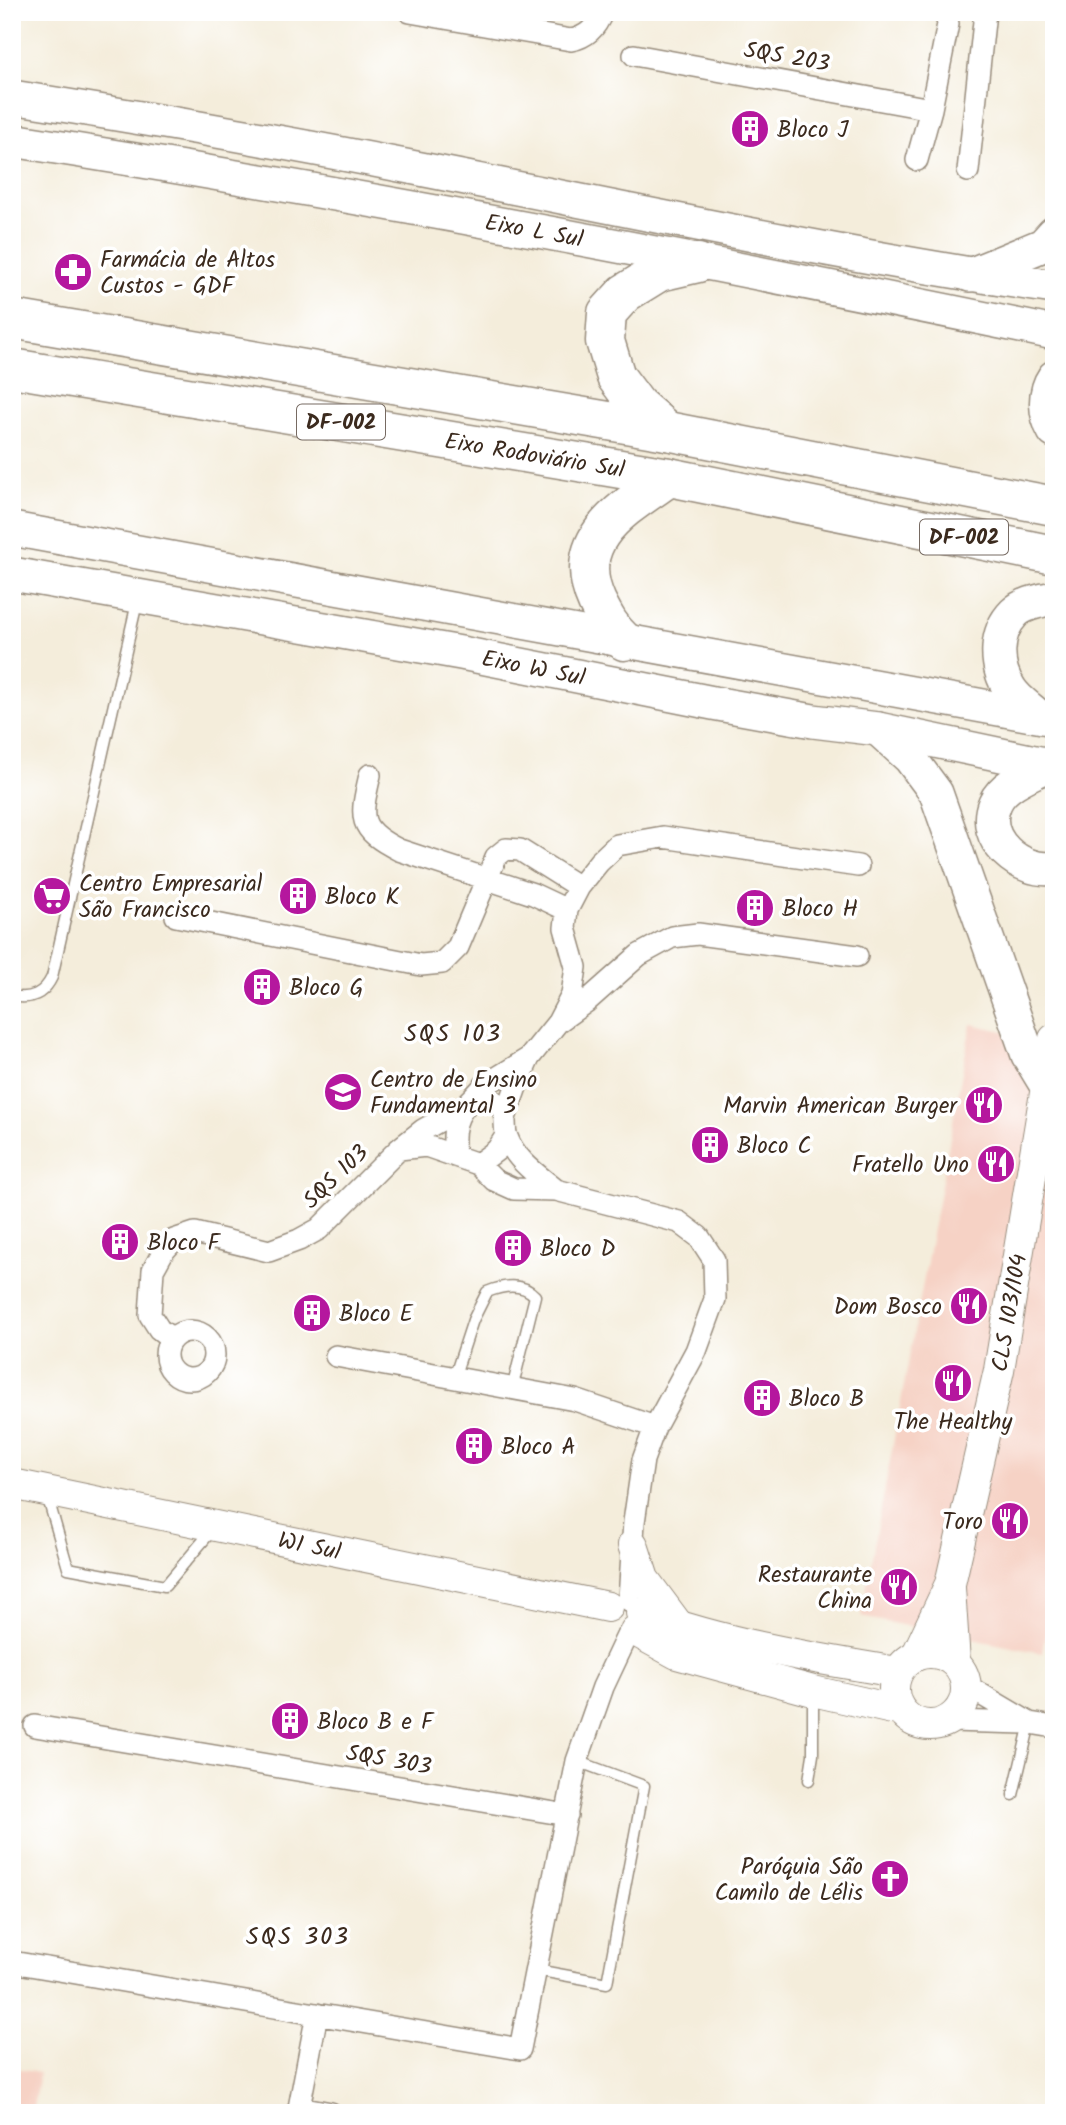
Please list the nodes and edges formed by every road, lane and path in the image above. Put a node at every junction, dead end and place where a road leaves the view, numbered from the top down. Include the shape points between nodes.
1 (410, 12) edge
2 (602, 12) edge
3 (945, 12) edge
4 (985, 12) edge
5 (634, 55) dead end
6 (12, 97) edge
7 (931, 109) junction
8 (12, 140) edge
9 (917, 160) dead end
10 (968, 171) dead end
11 (1054, 233) edge
12 (698, 263) junction
13 (970, 275) junction
14 (1054, 287) edge
15 (12, 319) edge
16 (1054, 333) edge
17 (12, 368) edge
18 (1054, 377) edge
19 (667, 430) junction
20 (1054, 430) edge
21 (669, 477) junction
22 (1054, 506) edge
23 (12, 529) edge
24 (1054, 555) edge
25 (12, 574) edge
26 (139, 595) junction
27 (1054, 598) edge
28 (624, 641) junction
29 (1045, 717) edge
30 (878, 729) junction
31 (1051, 766) edge
32 (370, 775) dead end
33 (858, 866) dead end
34 (1054, 867) edge
35 (486, 878) junction
36 (579, 887) junction
37 (567, 910) junction
38 (176, 916) dead end
39 (857, 956) dead end
40 (576, 967) junction
41 (612, 979) junction
42 (12, 996) edge
43 (558, 1022) junction
44 (1054, 1039) edge
45 (529, 1058) junction
46 (1049, 1078) edge
47 (468, 1103) junction
48 (506, 1127) junction
49 (399, 1149) junction
50 (455, 1156) junction
51 (478, 1164) junction
52 (556, 1190) junction
53 (172, 1339) dead end
54 (335, 1356) dead end
55 (454, 1378) junction
56 (512, 1390) junction
57 (655, 1427) junction
58 (12, 1485) edge
59 (49, 1500) junction
60 (12, 1501) edge
61 (209, 1533) junction
62 (634, 1545) junction
63 (950, 1584) junction
64 (621, 1617) junction
65 (679, 1627) junction
66 (907, 1663) junction
67 (961, 1674) junction
68 (813, 1692) junction
69 (901, 1711) junction
70 (949, 1721) junction
71 (1030, 1723) junction
72 (36, 1726) dead end
73 (1054, 1727) edge
74 (577, 1761) junction
75 (809, 1780) dead end
76 (1013, 1796) dead end
77 (567, 1815) junction
78 (12, 1962) edge
79 (536, 1970) junction
80 (317, 2014) junction
81 (299, 2110) edge
82 (331, 2113) edge

1 - 2 street via 571,40 593,29
3 - 7 street via 947,24
4 - 10 street
5 - 7 street, SQS 203
6 - 13 main road, Eixo L Sul via 225,132
7 - 9 street
8 - 12 main road, Eixo L Sul via 245,177
11 - 13 main road via 1043,245
12 - 16 main road, Eixo L Sul
12 - 19 highway via 659,272 625,293 607,313 605,341 616,377 637,405
13 - 14 main road, Eixo L Sul
15 - 19 highway, Eixo Rodoviário Sul / DF-002
17 - 21 highway, Eixo Rodoviário Sul / DF-002
18 - 20 main road via 1046,402
19 - 22 highway, Eixo Rodoviário Sul / DF-002
21 - 24 highway, Eixo Rodoviário Sul / DF-002
21 - 28 highway via 618,513 595,538 589,565 593,592 609,628
23 - 28 main road, Eixo W Sul
25 - 26 main road, Eixo W Sul
26 - 30 main road, Eixo W Sul via 726,706
26 - 42 lane via 52,977 46,990 36,995
27 - 29 main road via 1014,612 998,649 1000,670 1010,690
28 - 29 main road, Eixo W Sul
30 - 31 main road, Eixo W Sul
30 - 46 main road via 910,758 936,793 1028,1055
31 - 34 main road via 1005,790 994,804 991,822 997,841 1013,859 1042,870
32 - 35 street via 362,808 366,828 399,850
33 - 36 street via 663,837 617,845
35 - 36 street via 496,857 506,849 520,850
35 - 37 street
35 - 38 street via 458,947 442,963 421,965
36 - 37 street
37 - 40 street, SQS 103 via 565,928
39 - 41 street, SQS 103 via 698,934 672,937 639,955
40 - 41 street
40 - 43 street, SQS 103 via 572,995
41 - 43 street, SQS 103
43 - 45 street, SQS 103
44 - 46 street, CLS 103/104
45 - 47 street, SQS 103 via 485,1085
45 - 48 street, SQS 103
46 - 63 street, CLS 103/104 via 999,1370
47 - 48 street, SQS 103 via 489,1099 501,1106
47 - 49 street, SQS 103
47 - 50 street via 453,1133
48 - 51 street, SQS 103 via 497,1150
48 - 52 street, SQS 103 via 523,1163
49 - 50 street, SQS 103 via 426,1146
49 - 53 street, SQS 103 via 319,1229 299,1240 269,1251 195,1233 174,1240 153,1270 149,1315
50 - 51 street, SQS 103
51 - 52 street, SQS 103 via 494,1180 514,1189
52 - 57 street, SQS 103 via 679,1222 699,1237 714,1260 715,1299 696,1351
54 - 55 street
55 - 56 street
55 - 56 lane via 487,1292 517,1286 530,1290 534,1304
56 - 57 street via 575,1400
57 - 62 street, SQS 103 via 643,1460
58 - 59 street, W1 Sul
59 - 60 street, W1 Sul
59 - 61 street, W1 Sul
59 - 61 lane via 68,1568 165,1586
61 - 64 street, W1 Sul
62 - 64 street, SQS 103
62 - 65 street via 644,1579
63 - 66 street, CLS 103/104
63 - 67 street, CLS 103/104
64 - 65 street, W1 Sul
64 - 68 street, W1 Sul via 677,1654
64 - 74 street
65 - 66 street, W1 Sul via 815,1658
66 - 67 street via 931,1652 944,1655
66 - 69 street via 894,1685
67 - 70 street via 965,1700
67 - 71 street
68 - 69 street, W1 Sul
68 - 75 lane
69 - 70 street via 923,1725
70 - 71 street
71 - 73 street
71 - 76 lane
72 - 77 street, SQS 303
74 - 77 street
74 - 79 lane via 644,1786 607,1983
77 - 79 street
78 - 80 street
79 - 80 street via 520,2049
80 - 81 street
81 - 82 street

